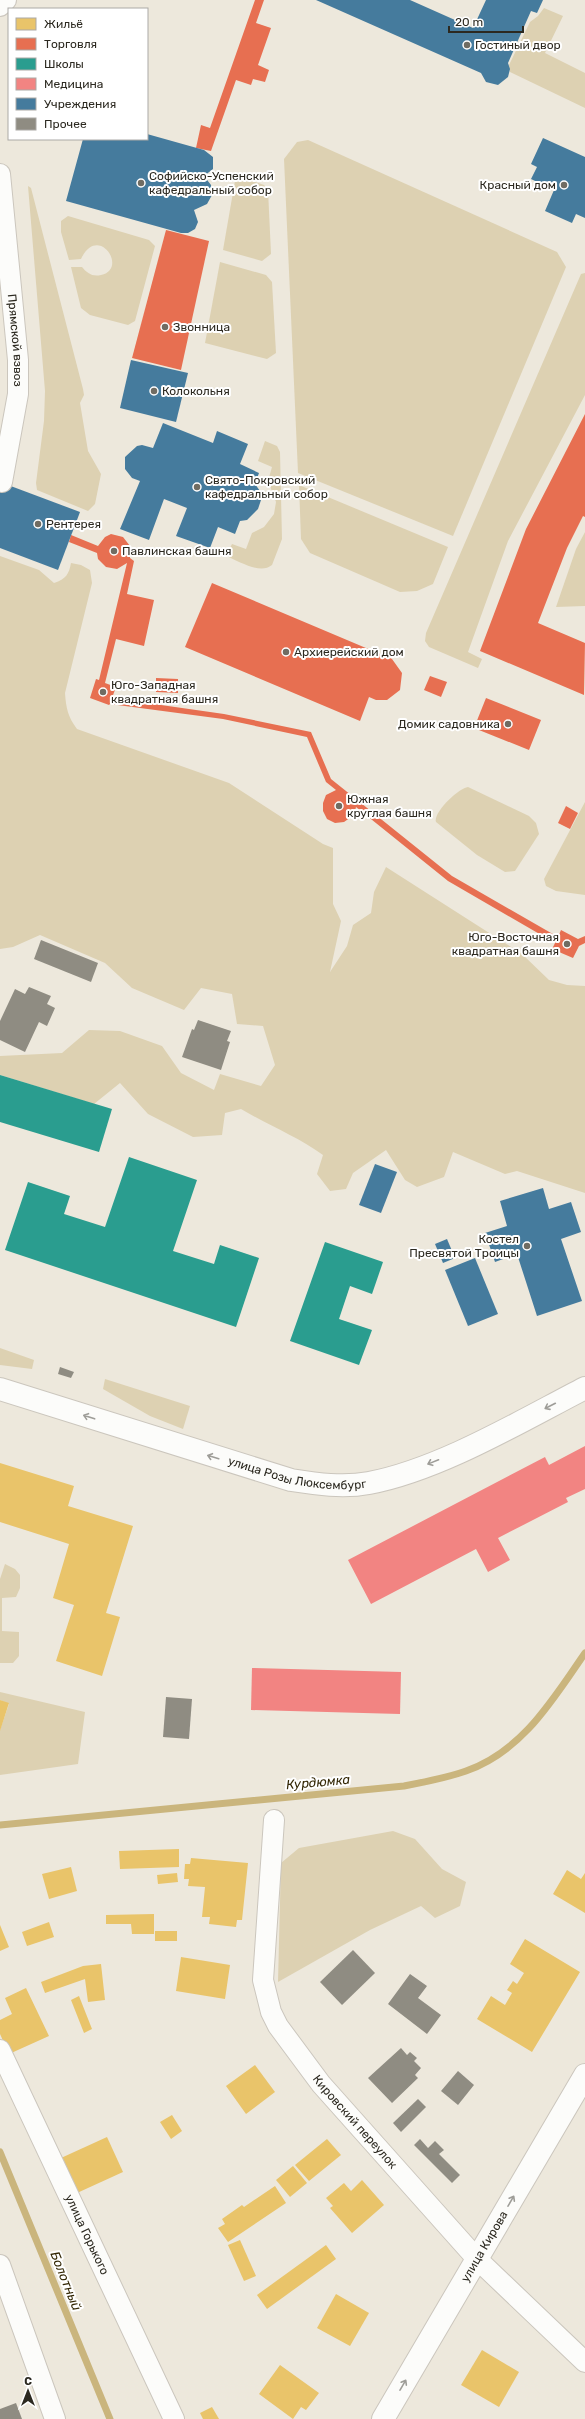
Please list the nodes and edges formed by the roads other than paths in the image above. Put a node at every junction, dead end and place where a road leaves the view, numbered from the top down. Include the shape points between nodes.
1 (6, 0) edge
2 (0, 6) edge
3 (0, 174) edge
4 (2, 482) dead end
5 (585, 1388) edge
6 (0, 1389) edge
7 (274, 1820) dead end
8 (0, 2050) edge
9 (585, 2075) edge
10 (477, 2259) junction
11 (0, 2265) edge
12 (585, 2362) edge
13 (55, 2419) edge
14 (174, 2419) edge
15 (383, 2419) edge

1 - 2 street
3 - 4 street, Прямской взвоз via 18,360 17,402
5 -> 6 main road, улица Розы Люксембург via 477,1443 399,1475 368,1483 330,1486 290,1480
7 - 10 street, Кировский переулок via 263,1980 271,2012 293,2050 321,2084
8 - 14 street, улица Горького
10 -> 9 main road, улица Кирова
10 - 12 street, Кировский переулок
15 -> 10 main road, улица Кирова
11 - 13 street

